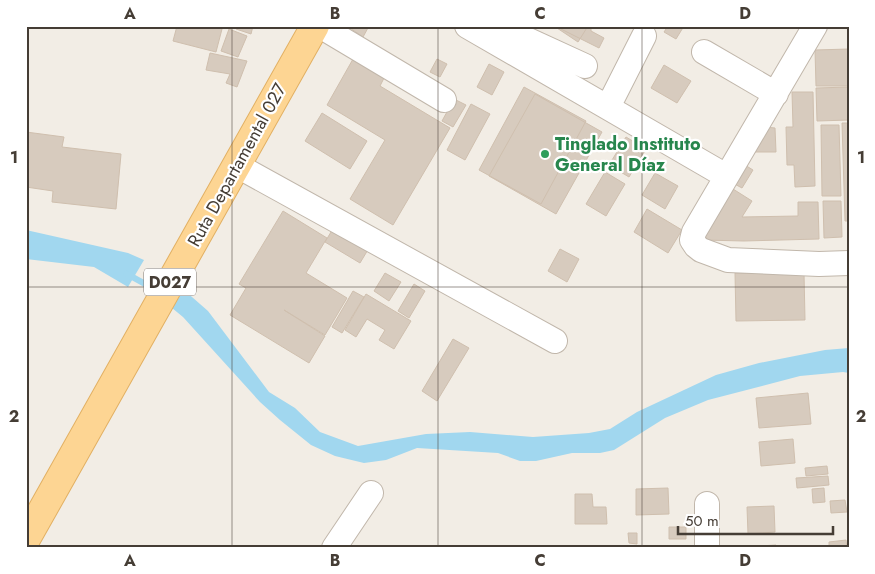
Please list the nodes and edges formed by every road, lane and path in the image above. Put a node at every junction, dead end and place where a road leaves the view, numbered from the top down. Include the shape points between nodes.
1 (315, 26) edge
2 (320, 26) edge
3 (467, 26) edge
4 (498, 26) edge
5 (815, 26) edge
6 (644, 36) dead end
7 (704, 52) dead end
8 (585, 66) dead end
9 (776, 94) junction
10 (444, 100) dead end
11 (608, 107) junction
12 (236, 165) junction
13 (726, 176) junction
14 (849, 263) edge
15 (555, 341) dead end
16 (371, 493) dead end
17 (707, 504) dead end
18 (26, 538) edge
19 (334, 548) edge
20 (707, 548) edge

1 - 12 main road, Ruta Departamental 027 / D027
2 - 10 street
3 - 11 street
4 - 8 street
5 - 9 street
6 - 11 street
7 - 9 street
9 - 13 street
11 - 13 street
12 - 15 street
12 - 18 main road, Ruta Departamental 027 / D027
13 - 14 street via 694,232 692,240 701,250 728,260
16 - 19 street
17 - 20 street

